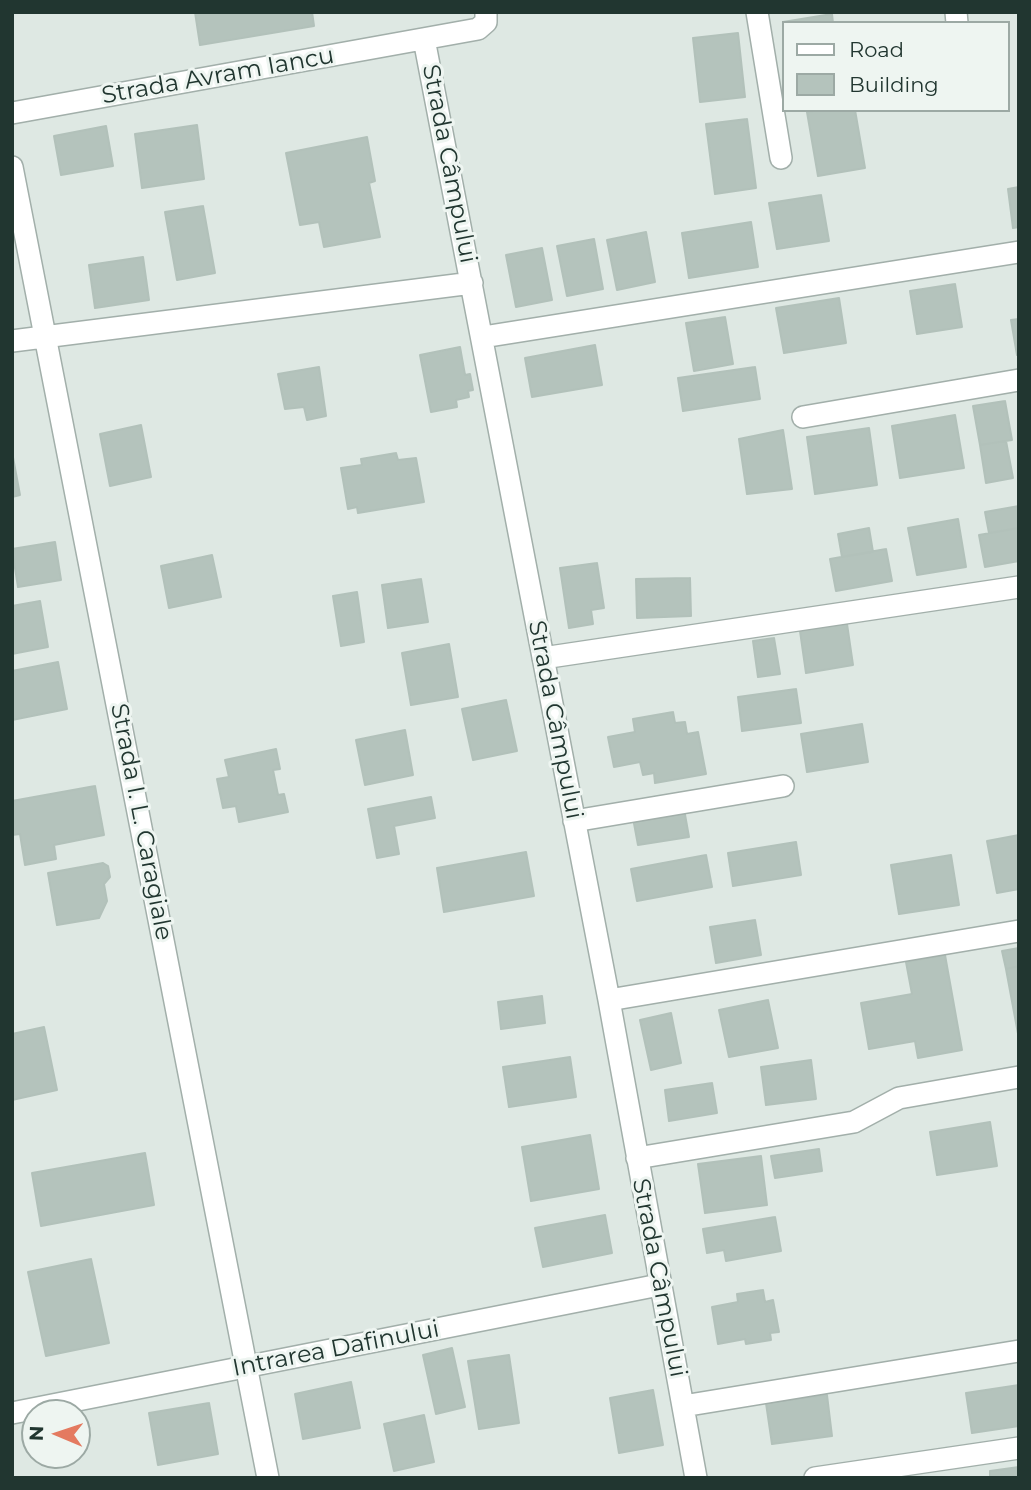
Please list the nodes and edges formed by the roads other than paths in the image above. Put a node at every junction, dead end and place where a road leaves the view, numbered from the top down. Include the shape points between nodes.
1 (486, 12) edge
2 (757, 12) edge
3 (424, 39) junction
4 (12, 113) edge
5 (781, 158) dead end
6 (12, 167) edge
7 (1019, 252) edge
8 (472, 283) junction
9 (46, 337) junction
10 (483, 337) junction
11 (12, 341) edge
12 (1019, 380) edge
13 (803, 417) dead end
14 (1019, 587) edge
15 (543, 658) junction
16 (783, 786) dead end
17 (574, 821) junction
18 (1019, 931) edge
19 (609, 1000) junction
20 (1019, 1077) edge
21 (636, 1158) junction
22 (659, 1285) junction
23 (1019, 1351) edge
24 (247, 1366) junction
25 (683, 1406) junction
26 (12, 1413) edge
27 (1019, 1448) edge
28 (268, 1478) edge
29 (696, 1478) edge
30 (816, 1478) edge

1 - 3 street, Strada Câmpului via 486,22 478,29
2 - 5 street
3 - 4 street, Strada Avram Iancu
3 - 8 street, Strada Câmpului
6 - 9 street, Strada I. L. Caragiale
7 - 10 street
8 - 9 street
8 - 10 street, Strada Câmpului
9 - 11 street
9 - 24 street, Strada I. L. Caragiale
10 - 15 street, Strada Câmpului
12 - 13 street
14 - 15 street
15 - 17 street, Strada Câmpului
16 - 17 street
17 - 19 street, Strada Câmpului
18 - 19 street
19 - 21 street, Strada Câmpului
20 - 21 street via 899,1098 854,1122
21 - 22 street, Strada Câmpului
22 - 24 street, Intrarea Dafinului
22 - 25 street, Strada Câmpului
23 - 25 street
24 - 26 street, Intrarea Dafinului
24 - 28 street, Strada I. L. Caragiale
25 - 29 street, Strada Câmpului
27 - 30 street

